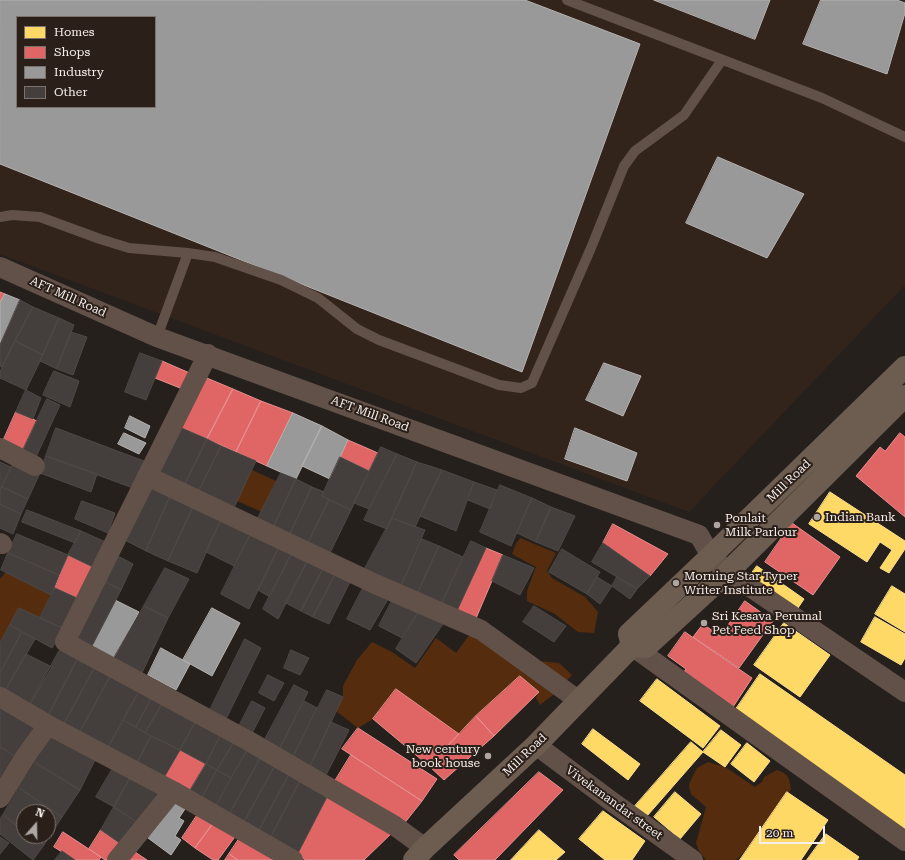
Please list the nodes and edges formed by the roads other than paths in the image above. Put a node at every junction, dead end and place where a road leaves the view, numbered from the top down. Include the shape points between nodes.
1 (567, 0) edge
2 (722, 60) junction
3 (905, 137) edge
4 (0, 217) edge
5 (188, 253) junction
6 (0, 267) edge
7 (157, 337) junction
8 (208, 354) junction
9 (904, 369) edge
10 (905, 396) edge
11 (0, 448) edge
12 (36, 466) dead end
13 (148, 476) junction
14 (711, 556) junction
15 (728, 572) junction
16 (632, 646) junction
17 (905, 692) edge
18 (0, 697) edge
19 (578, 700) junction
20 (48, 725) junction
21 (536, 745) junction
22 (173, 791) junction
23 (0, 798) edge
24 (905, 842) edge
25 (420, 854) edge
26 (117, 860) edge
27 (293, 860) edge
28 (693, 860) edge

1 - 2 lane
2 - 3 lane via 822,98
2 - 5 lane via 684,115 635,151 624,166 532,383 521,388 499,385 379,340 358,329 318,298 281,280 215,257
4 - 5 lane via 40,217 129,248
5 - 7 lane
6 - 7 street, AFT Mill Road
7 - 8 street, AFT Mill Road
8 - 13 street
8 - 14 street, AFT Mill Road via 699,535
9 - 14 main road, Mill Road
10 - 15 main road, Mill Road
11 - 12 street
13 - 19 street via 373,583 481,630
13 - 25 street via 65,642 247,740 395,826
14 - 15 street, AFT Mill Road
14 - 16 main road, Mill Road via 629,634
15 - 16 main road, Mill Road via 646,647
15 - 17 street, AFT Mill Road
16 - 19 main road, Mill Road
16 - 24 street
18 - 20 street
19 - 21 main road, Mill Road
20 - 22 street
20 - 23 street
21 - 25 main road, Mill Road
21 - 28 street, Vivekanandar street
22 - 26 street
22 - 27 street

